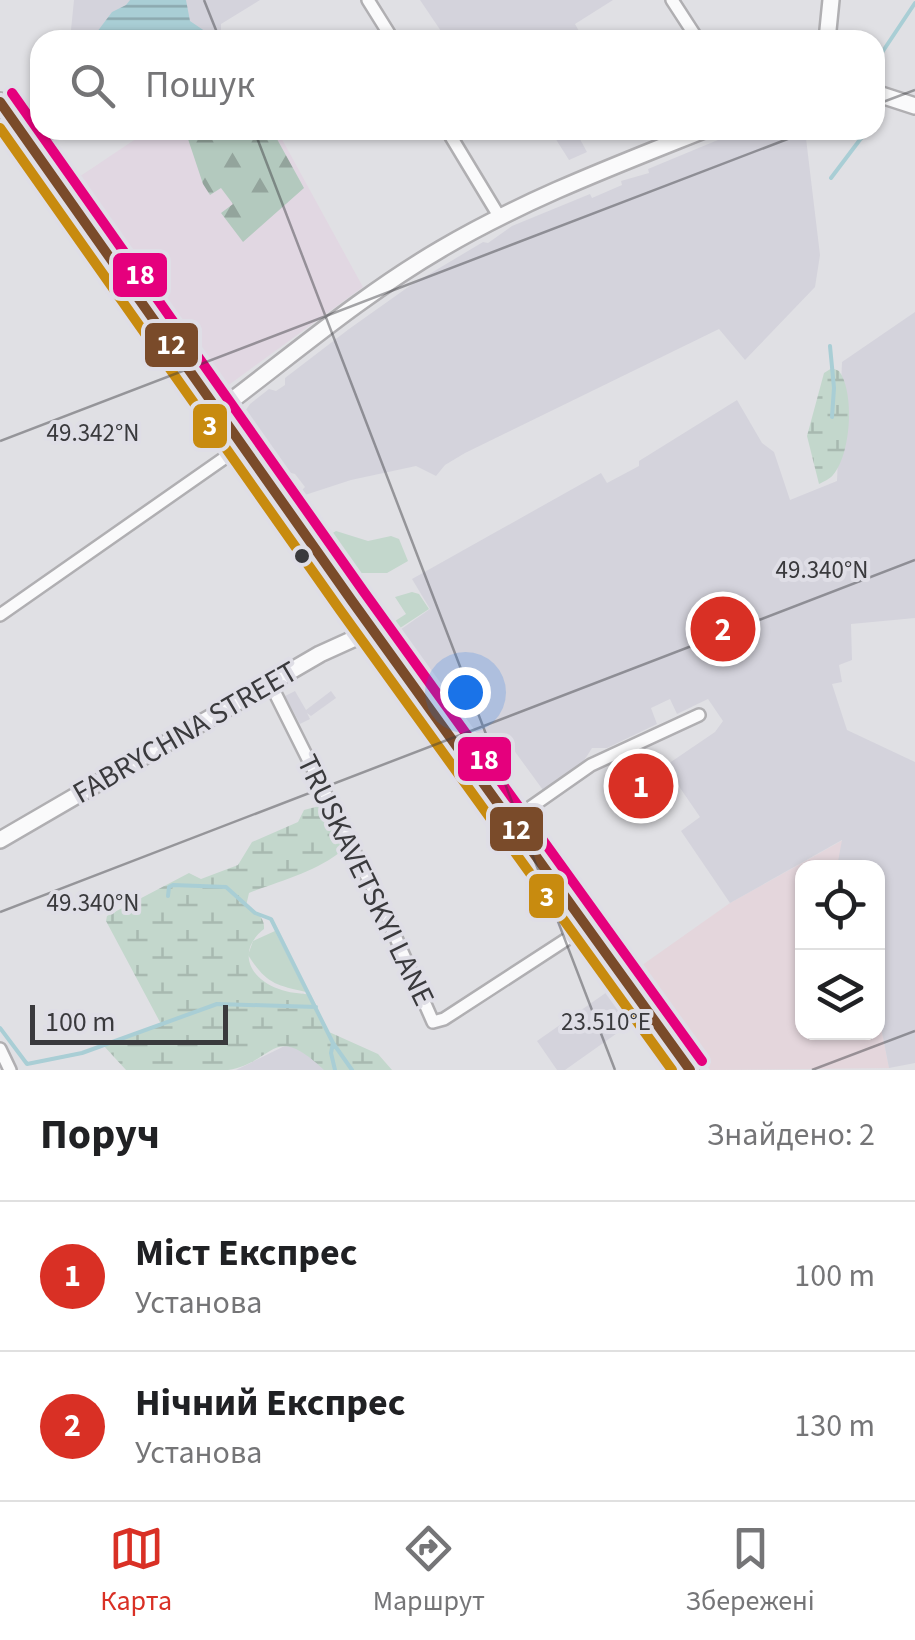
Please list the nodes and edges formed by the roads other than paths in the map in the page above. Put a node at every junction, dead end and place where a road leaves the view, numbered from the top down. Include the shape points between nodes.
1 (368, 0) edge
2 (672, 0) edge
3 (831, 0) edge
4 (387, 30) edge
5 (692, 30) edge
6 (829, 30) edge
7 (885, 96) edge
8 (0, 102) edge
9 (915, 106) edge
10 (454, 140) edge
11 (679, 140) edge
12 (499, 216) junction
13 (219, 410) junction
14 (243, 444) junction
15 (0, 615) edge
16 (373, 630) junction
17 (270, 683) junction
18 (699, 715) dead end
19 (511, 821) junction
20 (0, 840) edge
21 (586, 926) junction
22 (0, 1049) edge
23 (10, 1070) edge
24 (690, 1070) edge

1 - 4 street
2 - 5 street
3 - 6 street
7 - 9 street
8 - 13 main road
10 - 12 street
11 - 12 street
12 - 13 street via 396,278
13 - 14 main road
14 - 15 street
14 - 16 main road
16 - 17 street, FABRYCHNA STREET
16 - 19 main road
17 - 20 street, FABRYCHNA STREET
17 - 21 street, TRUSKAVETSKYI LANE via 433,1022
18 - 19 street via 592,765
19 - 21 main road
21 - 24 main road
22 - 23 street

